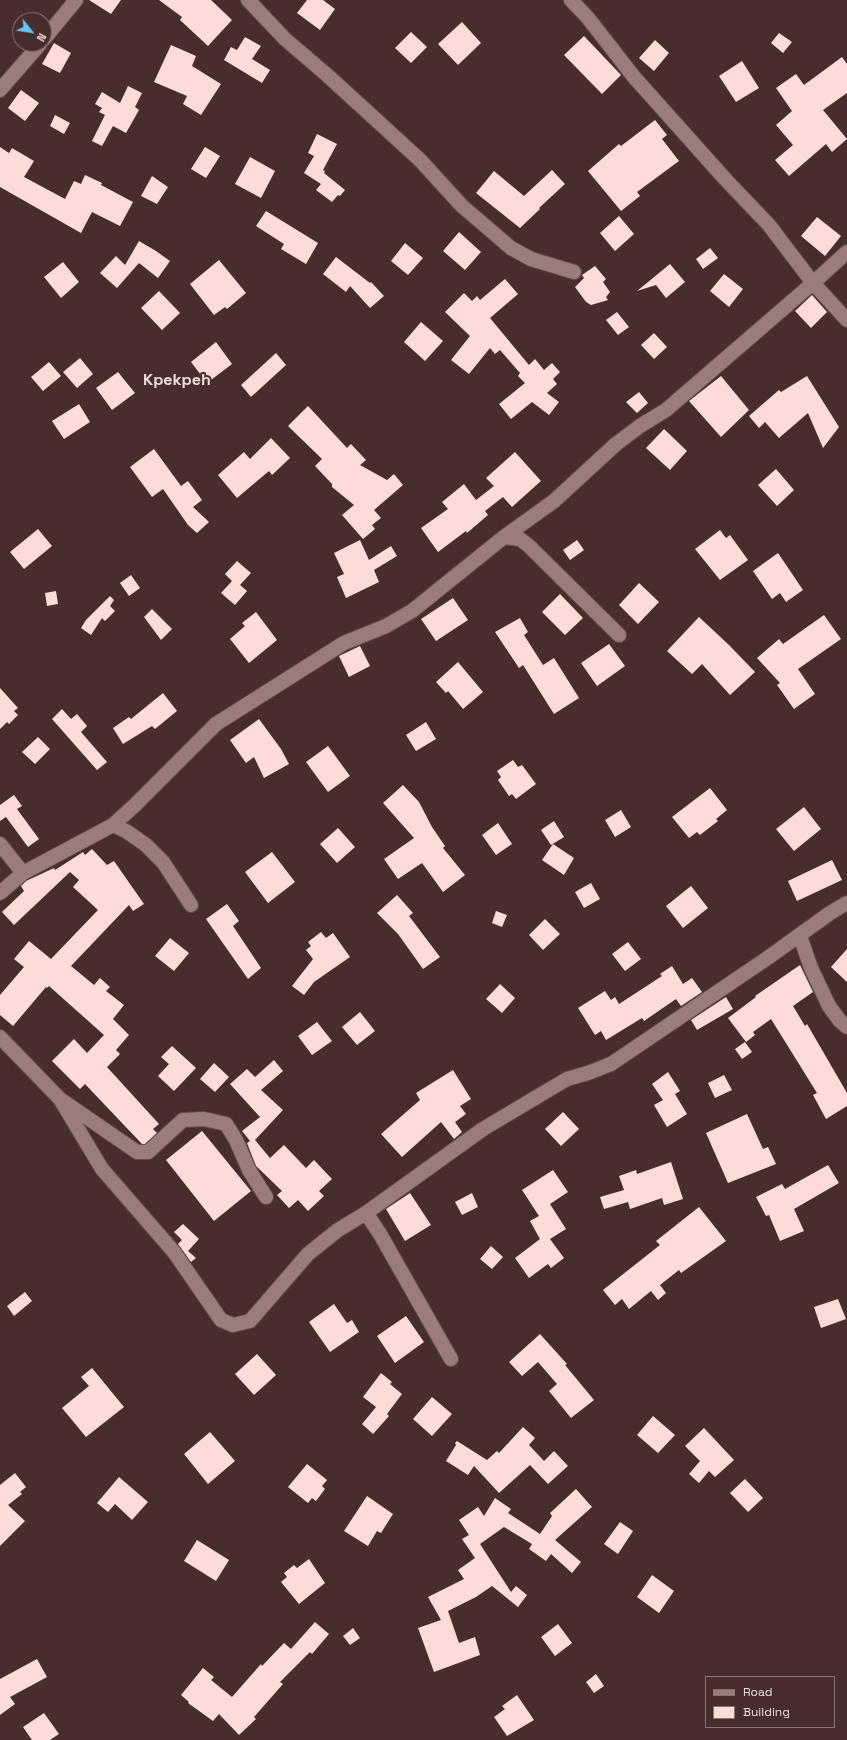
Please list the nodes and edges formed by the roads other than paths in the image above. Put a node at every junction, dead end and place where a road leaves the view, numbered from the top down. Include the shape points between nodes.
1 (76, 0) edge
2 (248, 0) edge
3 (571, 0) edge
4 (52, 29) edge
5 (33, 52) edge
6 (0, 90) edge
7 (847, 252) edge
8 (574, 272) dead end
9 (813, 283) junction
10 (847, 320) edge
11 (504, 536) junction
12 (619, 635) dead end
13 (113, 825) junction
14 (0, 844) edge
15 (23, 872) junction
16 (0, 893) edge
17 (847, 903) edge
18 (191, 905) dead end
19 (800, 936) junction
20 (847, 1027) edge
21 (0, 1037) edge
22 (60, 1099) junction
23 (266, 1197) dead end
24 (366, 1213) junction
25 (451, 1359) dead end

1 - 4 street
2 - 8 street via 285,39 420,160 462,206 511,248 531,259
3 - 9 street via 634,76 769,226
5 - 6 street
7 - 9 street
9 - 10 street
9 - 11 street via 666,410 616,444 554,501
11 - 12 street via 520,539 529,546
11 - 13 street via 412,611 386,626 344,644 216,724
13 - 15 street
13 - 18 street via 146,845 163,862
14 - 15 street
15 - 16 street
17 - 19 street
19 - 20 street via 811,968 829,1006
19 - 24 street via 611,1064 567,1079 483,1129
21 - 22 street
22 - 23 street via 137,1152 148,1152 183,1120 204,1119 226,1124 236,1140 248,1170
22 - 24 street via 102,1169 174,1252 220,1320 233,1324 250,1321 308,1254 338,1230
24 - 25 street

